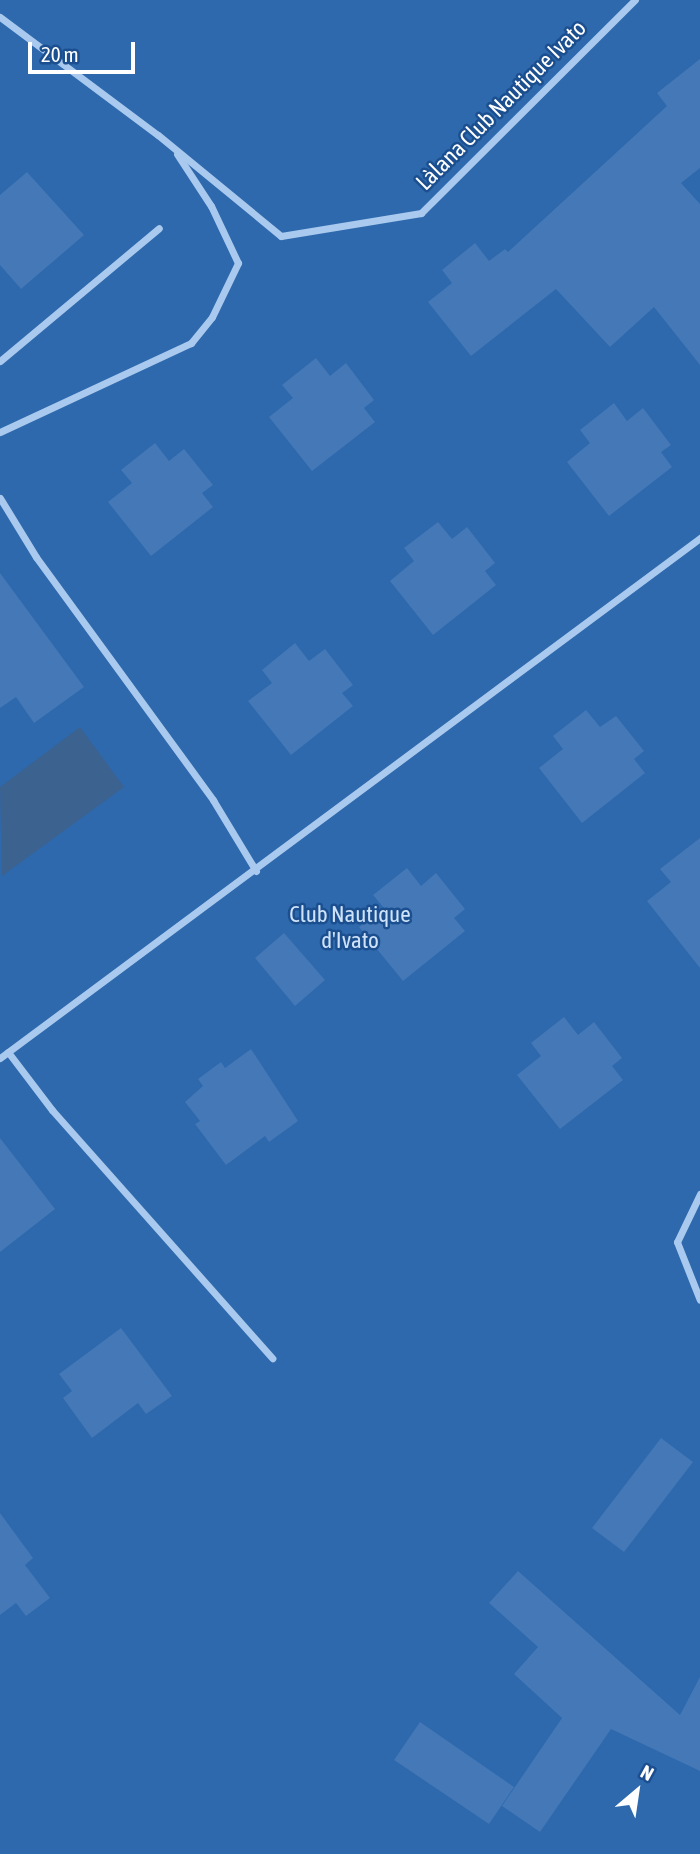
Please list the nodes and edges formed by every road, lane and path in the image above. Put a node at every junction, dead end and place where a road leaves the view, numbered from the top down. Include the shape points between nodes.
1 (635, 0) edge
2 (0, 17) edge
3 (171, 145) junction
4 (159, 228) dead end
5 (0, 361) edge
6 (0, 432) edge
7 (0, 498) edge
8 (700, 538) edge
9 (256, 871) junction
10 (8, 1052) junction
11 (0, 1058) edge
12 (700, 1194) edge
13 (700, 1300) edge
14 (272, 1358) dead end

1 - 3 street, Làlana Club Nautique Ivato via 421,213 281,236
2 - 3 street, Làlana Club Nautique Ivato
3 - 6 street via 211,206 238,263 212,317 191,343
4 - 5 street
7 - 9 street via 36,557 213,800
8 - 9 street
9 - 10 street
10 - 11 street
10 - 14 street via 61,1120
12 - 13 street via 677,1242

